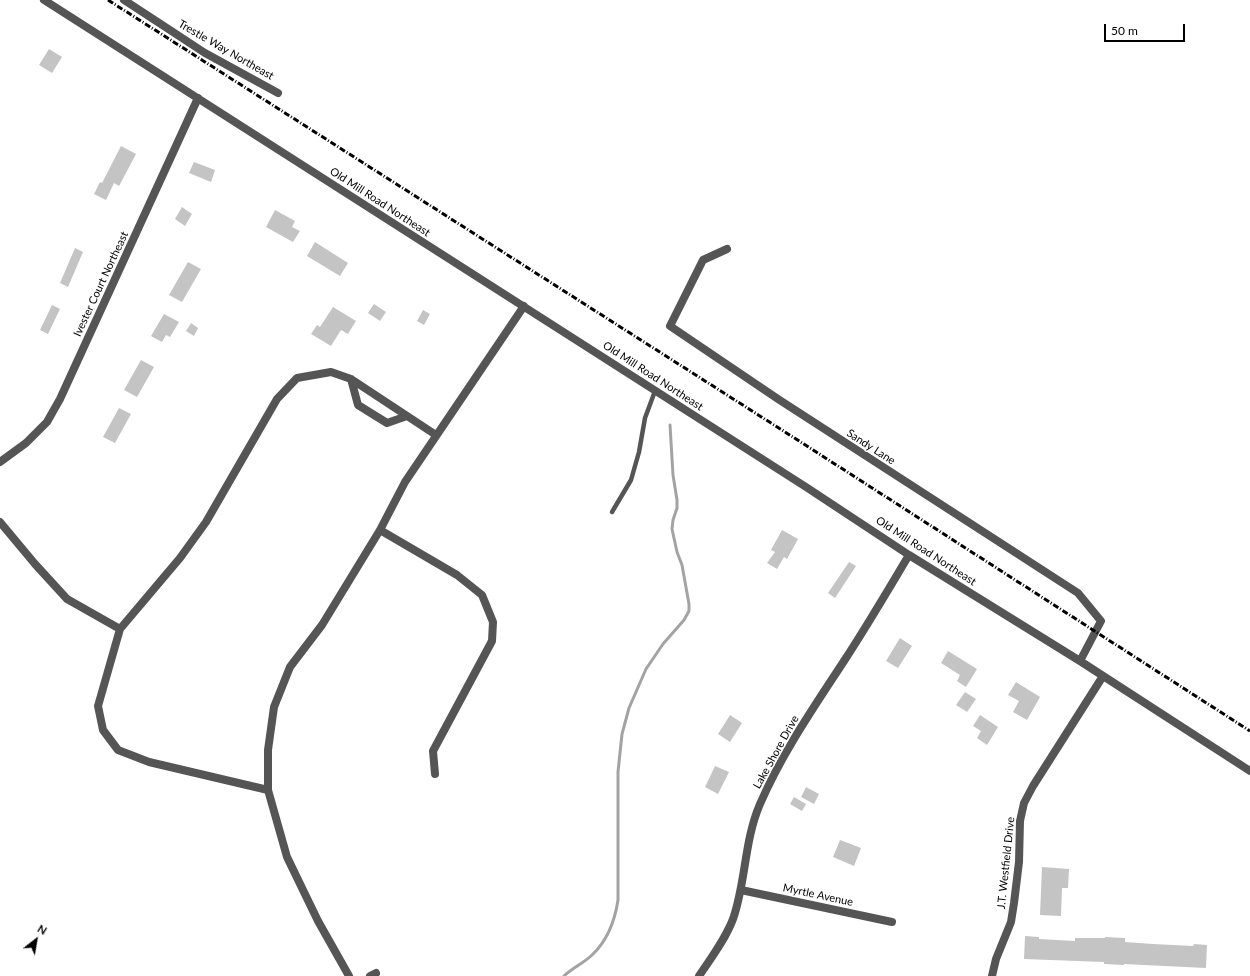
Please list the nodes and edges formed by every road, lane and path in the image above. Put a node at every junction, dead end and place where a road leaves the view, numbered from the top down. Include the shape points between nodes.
1 (44, 0) edge
2 (124, 0) edge
3 (278, 93) dead end
4 (198, 98) junction
5 (727, 249) dead end
6 (524, 306) junction
7 (351, 379) junction
8 (655, 391) junction
9 (407, 416) junction
10 (436, 435) junction
11 (0, 462) edge
12 (612, 512) dead end
13 (0, 522) edge
14 (380, 530) junction
15 (909, 555) junction
16 (120, 629) junction
17 (1080, 661) junction
18 (1103, 676) junction
19 (1250, 771) edge
20 (435, 774) dead end
21 (268, 790) junction
22 (741, 890) junction
23 (892, 922) dead end
24 (349, 976) edge
25 (699, 976) edge
26 (992, 976) edge

1 - 4 street, Old Mill Road Northeast
2 - 3 street, Trestle Way Northeast via 205,53
4 - 6 street, Old Mill Road Northeast
4 - 11 street, Ivester Court Northeast via 60,399 47,422
5 - 17 street, Sandy Lane via 703,260 670,326 1078,593 1101,621
6 - 8 street, Old Mill Road Northeast
6 - 10 street
7 - 9 street
7 - 9 street via 358,405 387,423
7 - 16 street via 330,372 297,378 277,399 206,522 180,558
8 - 12 lane via 645,418 631,480
8 - 15 street, Old Mill Road Northeast
9 - 10 street
10 - 14 street via 405,482
13 - 16 street via 67,598
14 - 20 street via 457,575 482,595 493,622 492,641 433,751
14 - 21 street via 322,625 290,667 274,707 268,750
15 - 17 street, Old Mill Road Northeast
15 - 22 street, Lake Shore Drive via 796,734 774,775 760,806 748,843
16 - 21 street via 98,706 103,730 118,750 148,762
17 - 18 street, Old Mill Road Northeast
18 - 19 street, Old Mill Road Northeast
18 - 26 street, J.T. Westfield Drive via 1024,803 1020,821 1019,862 1011,922
21 - 24 street via 287,857 318,921
22 - 23 street, Myrtle Avenue
22 - 25 street, Lake Shore Drive via 732,920 720,946

